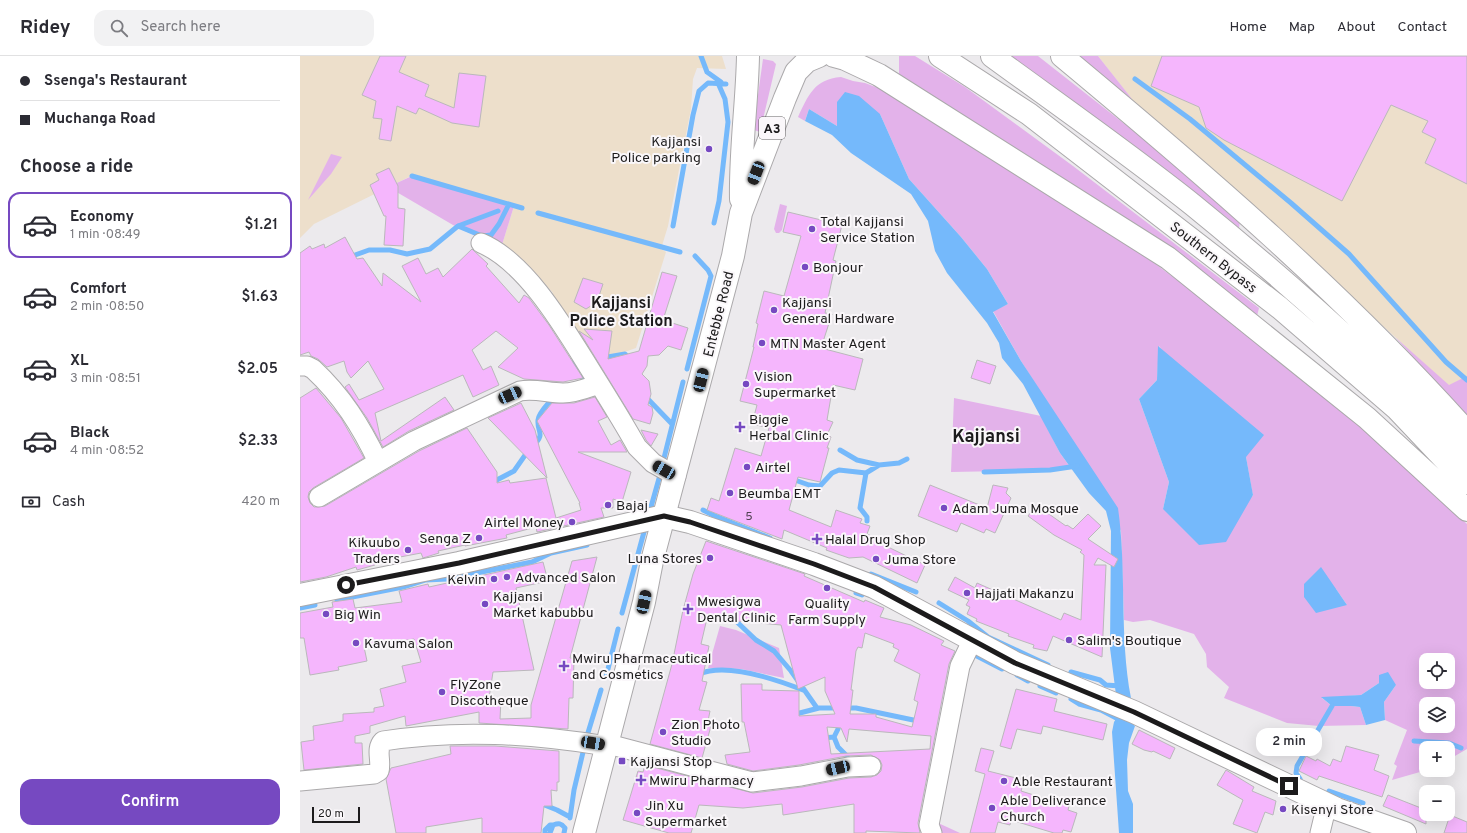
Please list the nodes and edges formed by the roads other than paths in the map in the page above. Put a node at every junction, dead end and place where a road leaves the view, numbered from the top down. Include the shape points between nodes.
1 (748, 56) edge
2 (819, 56) edge
3 (834, 56) edge
4 (940, 56) edge
5 (992, 56) edge
6 (1062, 56) edge
7 (741, 213) junction
8 (481, 243) dead end
9 (300, 366) edge
10 (599, 384) junction
11 (1467, 432) edge
12 (1467, 456) edge
13 (378, 462) junction
14 (676, 476) junction
15 (1467, 483) edge
16 (319, 496) dead end
17 (1467, 510) edge
18 (664, 516) junction
19 (300, 595) edge
20 (973, 639) junction
21 (607, 745) junction
22 (871, 766) dead end
23 (300, 781) edge
24 (1327, 804) junction
25 (584, 833) edge
26 (932, 833) edge
27 (1320, 833) edge
28 (1405, 833) edge

1 - 7 main road, A3 via 746,113 740,166
2 - 7 main road, A3 via 807,61 796,72
3 - 17 main road via 879,75 1168,258 1367,418
4 - 15 main road, Southern Bypass via 1029,114 1280,308 1397,409
5 - 12 main road, Southern Bypass via 1192,205 1346,337
6 - 11 main road via 1234,202 1377,335
7 - 14 main road, Entebbe Road / A3 via 733,256
8 - 10 street via 492,247 515,267 537,292 565,329
9 - 13 street via 313,369 356,418
10 - 13 street via 565,393 520,391 434,431
10 - 14 street via 637,447 653,463
13 - 16 street
14 - 18 main road, Entebbe Road / A3
18 - 19 main road via 459,563
18 - 20 main road via 690,522 874,587
18 - 21 main road, Entebbe Road / A3
20 - 24 main road via 1015,663 1134,712
20 - 26 street via 960,666 929,825
21 - 22 street via 752,782 848,767
21 - 23 street via 510,734 459,733 417,736 383,741 378,748 379,771 374,774
21 - 25 main road, Entebbe Road / A3
24 - 27 street
24 - 28 main road

